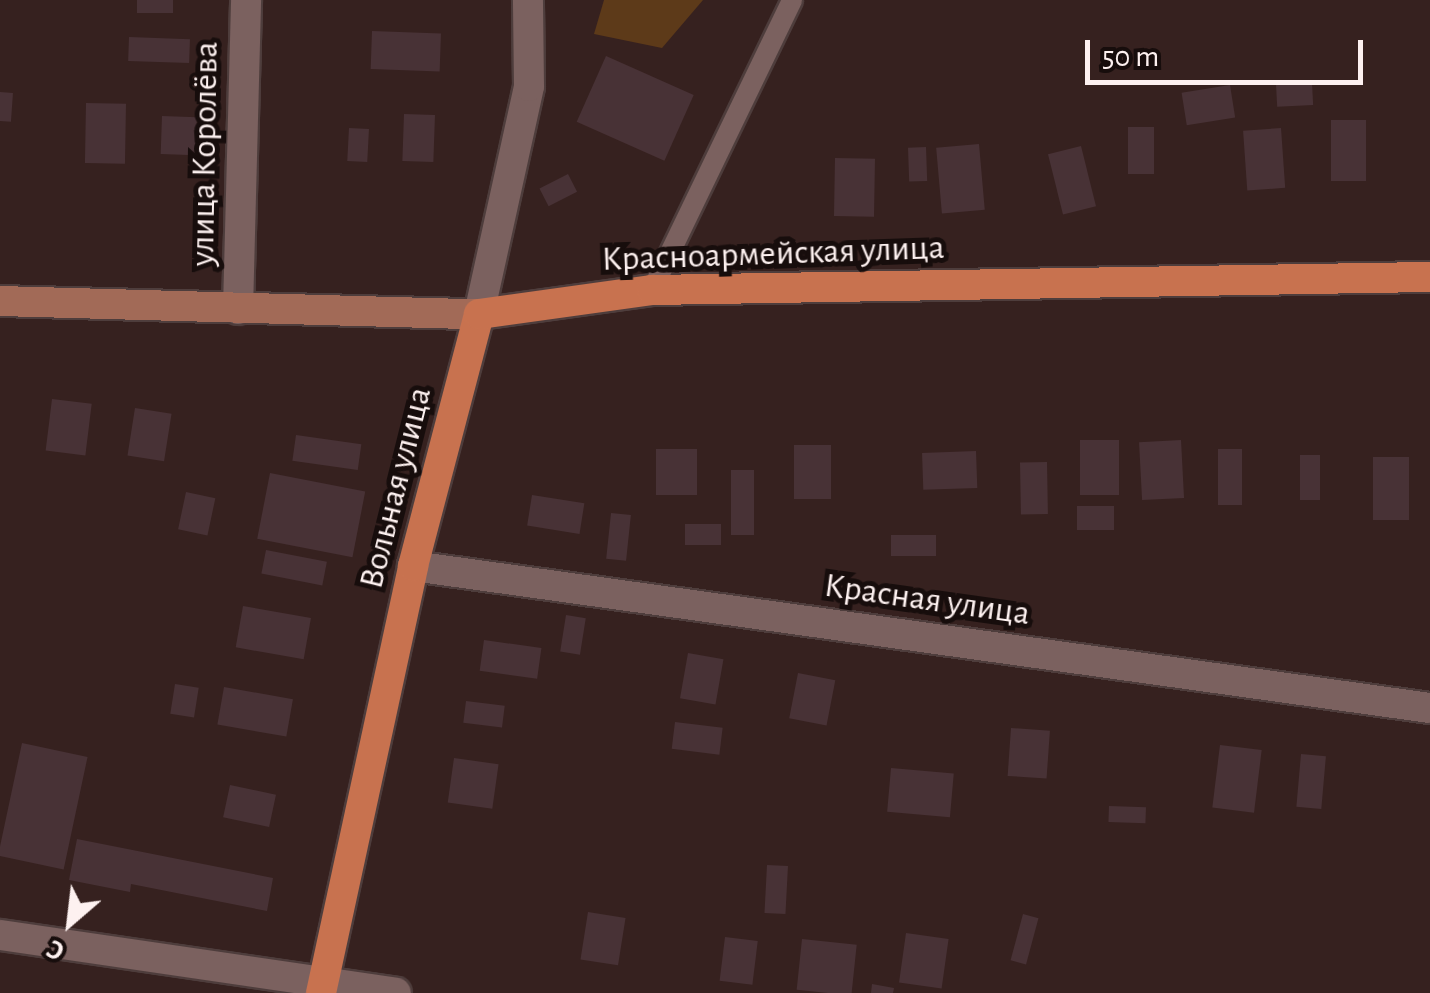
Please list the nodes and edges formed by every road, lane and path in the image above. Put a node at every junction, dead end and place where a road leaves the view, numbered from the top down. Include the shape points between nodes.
1 (246, 0) edge
2 (528, 0) edge
3 (792, 0) edge
4 (1430, 277) edge
5 (652, 290) junction
6 (0, 302) edge
7 (238, 309) junction
8 (479, 314) junction
9 (413, 566) junction
10 (1430, 708) edge
11 (0, 934) edge
12 (323, 987) edge
13 (396, 993) edge

1 - 7 street, улица Королёва
2 - 8 street, Вольная улица via 529,86
3 - 5 lane
4 - 5 main road, Красноармейская улица
5 - 8 main road, Красноармейская улица
6 - 7 street, Красноармейская улица
7 - 8 street, Красноармейская улица
8 - 9 main road, Вольная улица
9 - 10 street, Красная улица
9 - 12 main road, Вольная улица
11 - 12 street
12 - 13 street

